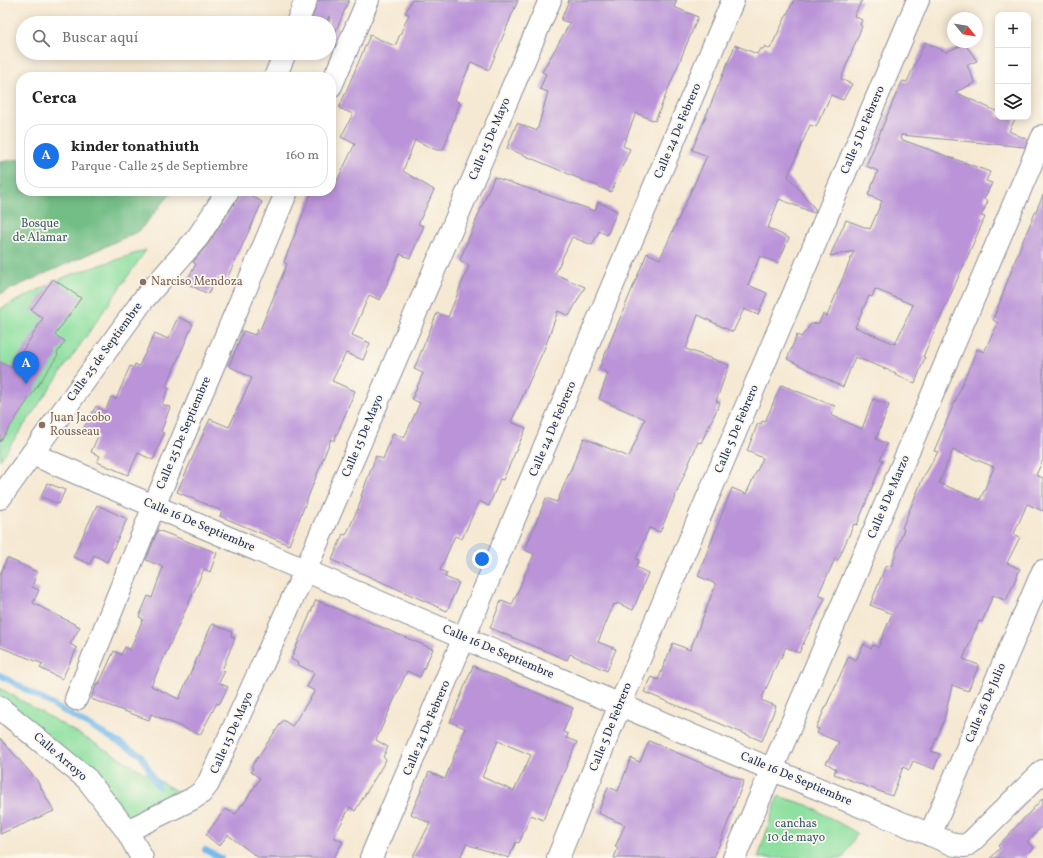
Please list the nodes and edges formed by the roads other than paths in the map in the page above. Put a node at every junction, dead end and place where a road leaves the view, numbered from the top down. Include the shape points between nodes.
1 (306, 0) edge
2 (368, 0) edge
3 (550, 0) edge
4 (733, 0) edge
5 (918, 0) edge
6 (300, 16) edge
7 (282, 60) edge
8 (277, 72) edge
9 (336, 74) edge
10 (1043, 136) edge
11 (225, 196) edge
12 (285, 196) edge
13 (32, 454) junction
14 (0, 498) edge
15 (154, 506) junction
16 (305, 571) junction
17 (1043, 571) edge
18 (465, 637) junction
19 (76, 699) dead end
20 (620, 705) junction
21 (0, 708) edge
22 (773, 770) junction
23 (1043, 770) edge
24 (127, 831) junction
25 (930, 835) junction
26 (142, 858) edge
27 (371, 858) edge
28 (558, 858) edge
29 (734, 858) edge

1 - 6 street
2 - 9 street
3 - 16 street, Calle 15 De Mayo
4 - 18 street, Calle 24 De Febrero
5 - 20 street, Calle 5 De Febrero
7 - 8 street
10 - 22 street, Calle 8 De Marzo
11 - 13 street, Calle 25 de Septiembre via 198,237 143,300
12 - 15 street, Calle 25 De Septiembre
13 - 14 street, Calle 25 de Septiembre
13 - 15 street, Calle 16 De Septiembre
15 - 16 street, Calle 16 De Septiembre
15 - 19 street, Calle 25 De Septiembre
16 - 18 street, Calle 16 De Septiembre
16 - 24 street, Calle 15 De Mayo via 208,784 192,799
17 - 25 street, Calle 26 De Julio
18 - 20 street, Calle 16 De Septiembre
18 - 27 street, Calle 24 De Febrero
20 - 22 street, Calle 16 De Septiembre
20 - 28 street, Calle 5 De Febrero
21 - 24 street, Calle Arroyo via 87,779
22 - 25 street, Calle 16 De Septiembre
22 - 29 street, Calle 8 De Marzo
23 - 25 street, Calle 16 De Septiembre via 965,846 955,845
24 - 26 street, Calle Arroyo

